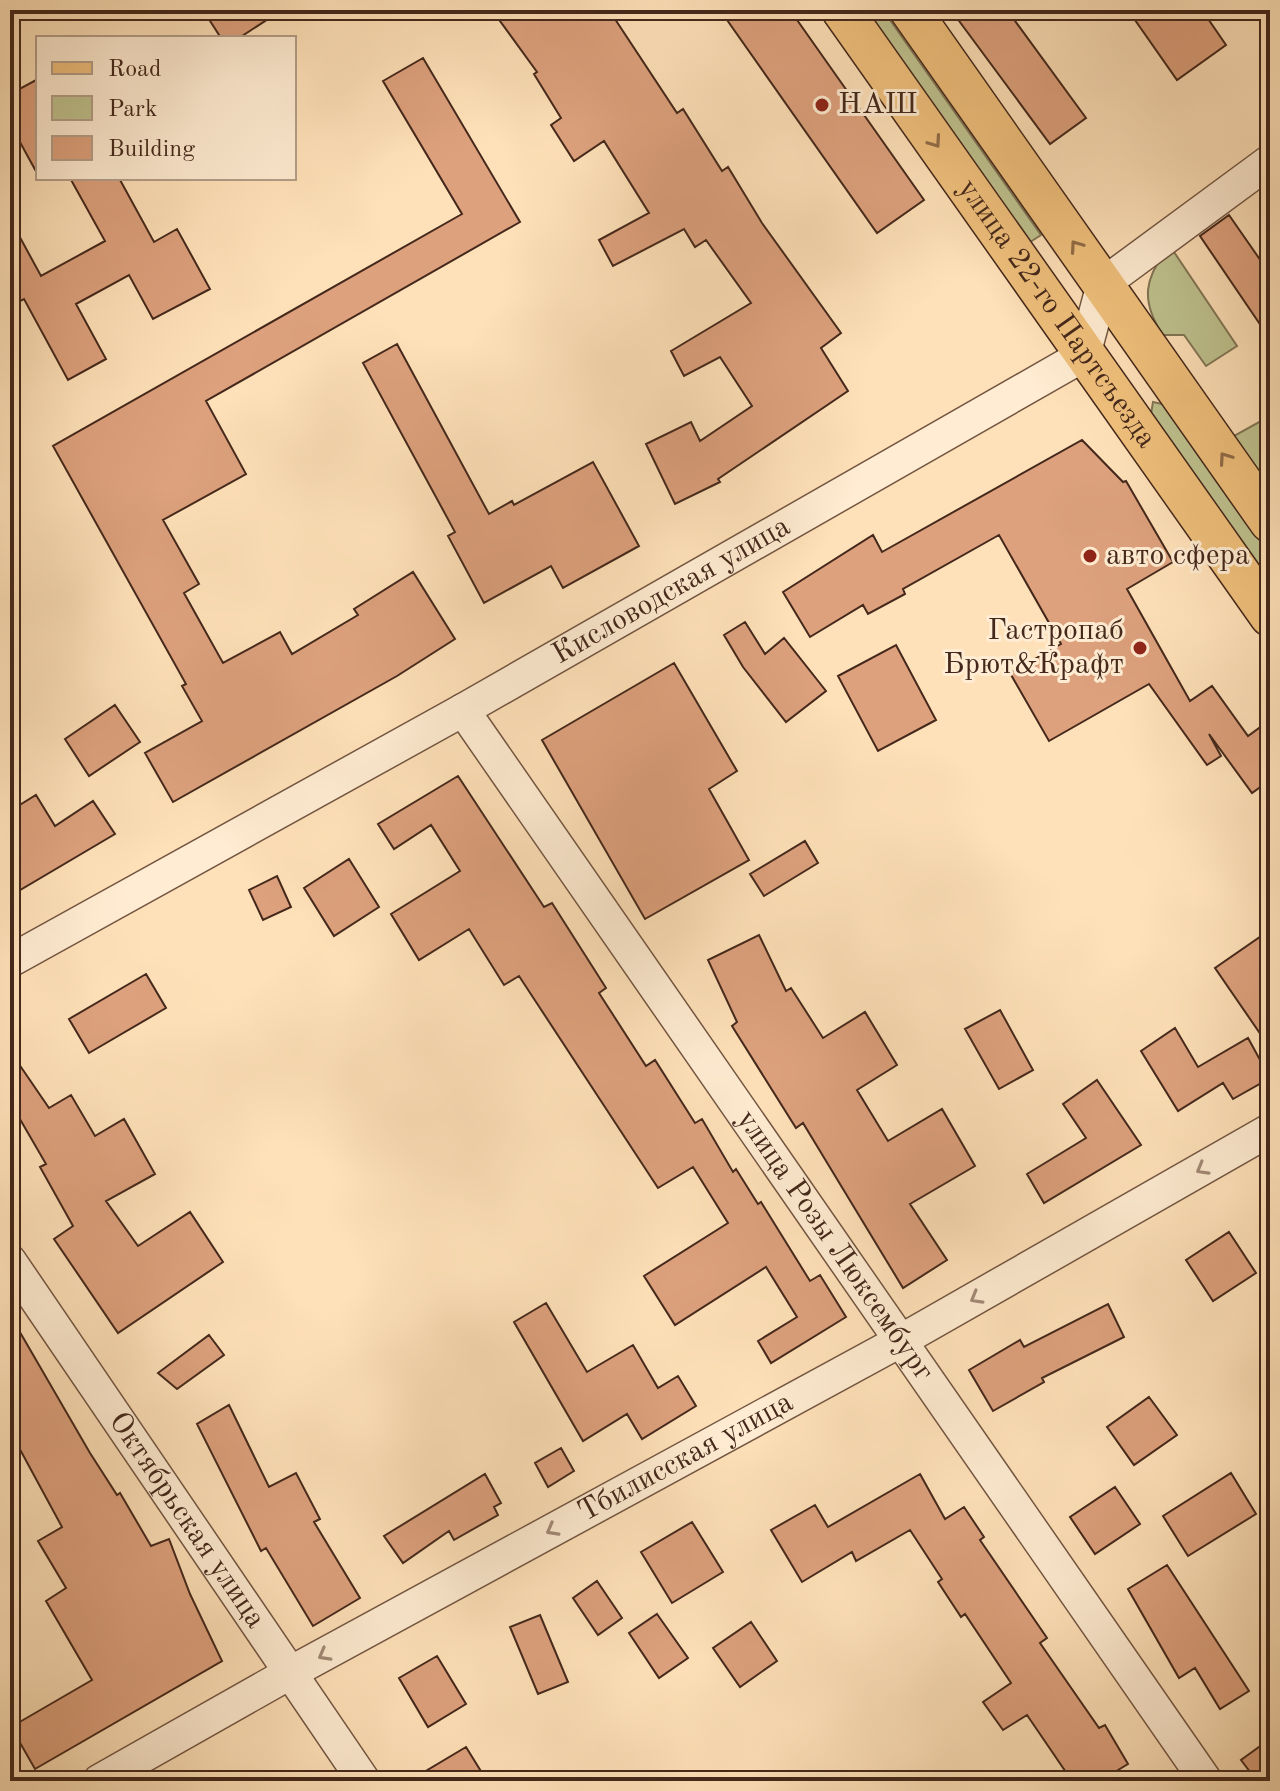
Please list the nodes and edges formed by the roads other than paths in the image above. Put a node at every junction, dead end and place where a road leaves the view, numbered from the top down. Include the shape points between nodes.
1 (842, 10) edge
2 (910, 10) edge
3 (1270, 161) edge
4 (1103, 284) junction
5 (1084, 355) junction
6 (1270, 522) edge
7 (1270, 616) edge
8 (463, 710) junction
9 (10, 961) edge
10 (1270, 1130) edge
11 (10, 1261) edge
12 (902, 1340) junction
13 (288, 1674) junction
14 (99, 1781) edge
15 (364, 1781) edge
16 (1206, 1781) edge

1 -> 5 main road, улица 22-го Партсъезда
4 -> 2 main road, улица 22-го Партсъезда
3 - 4 street
4 - 5 street
6 -> 4 main road, улица 22-го Партсъезда
5 - 7 main road, улица 22-го Партсъезда
5 - 8 street, Кисловодская улица
8 - 9 street, Кисловодская улица
8 - 12 street, улица Розы Люксембург
10 -> 12 street, Тбилисская улица
11 - 13 street, Октябрьская улица
12 -> 13 street, Тбилисская улица
12 - 16 street, улица Розы Люксембург
13 - 14 street, Тбилисская улица
13 - 15 street, Октябрьская улица

